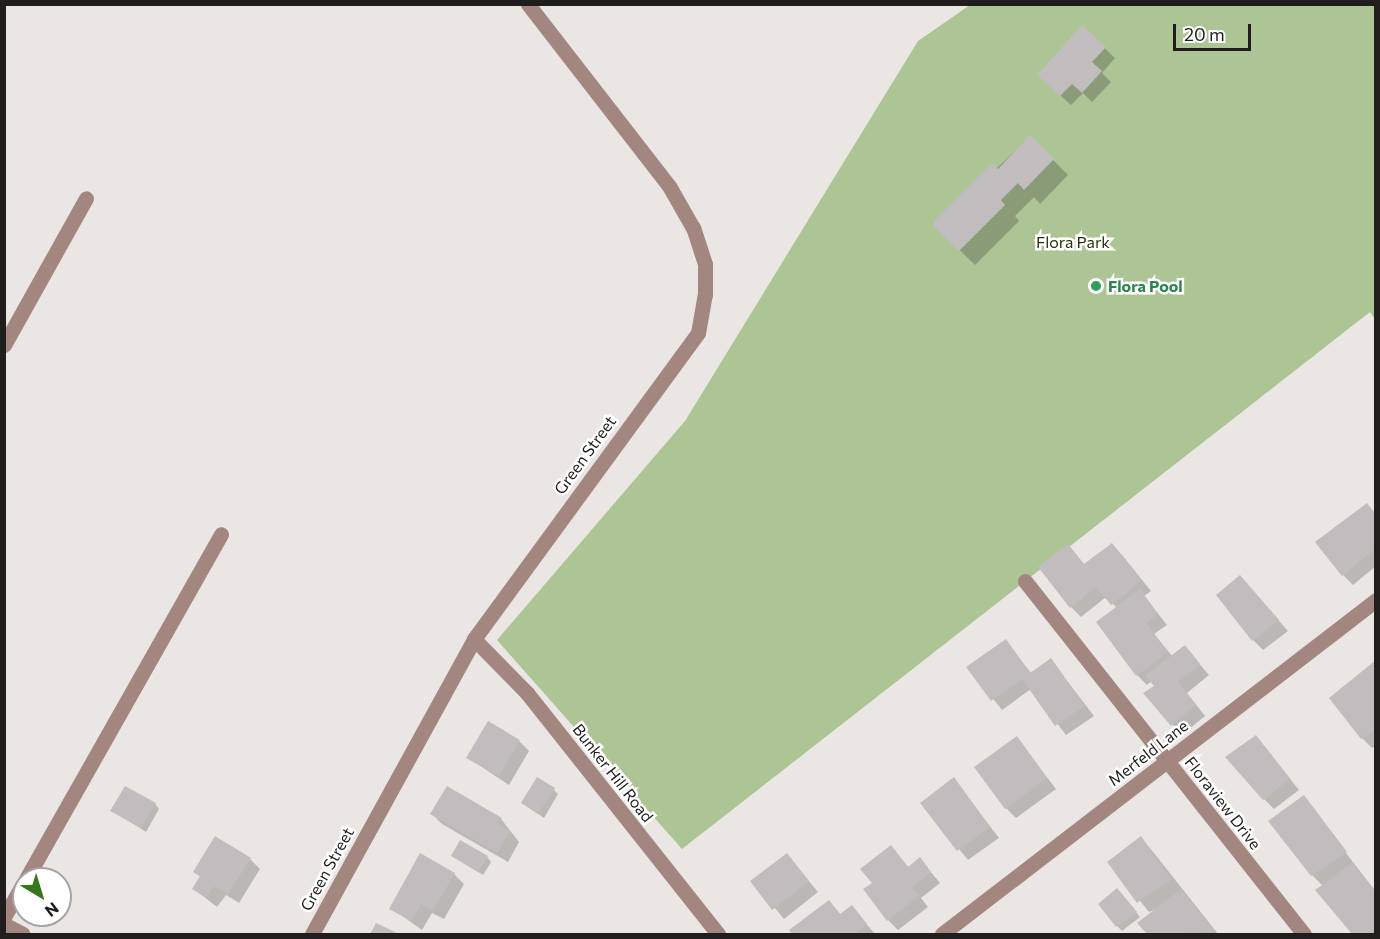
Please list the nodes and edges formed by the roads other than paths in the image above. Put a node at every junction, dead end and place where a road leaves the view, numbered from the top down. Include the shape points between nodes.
1 (528, 4) edge
2 (86, 198) dead end
3 (4, 345) edge
4 (221, 534) dead end
5 (1025, 581) dead end
6 (1376, 600) edge
7 (474, 639) junction
8 (1167, 761) junction
9 (33, 867) edge
10 (12, 903) edge
11 (4, 917) edge
12 (4, 924) edge
13 (23, 934) edge
14 (312, 934) edge
15 (718, 934) edge
16 (942, 934) edge
17 (1304, 934) edge

1 - 7 street, Green Street via 669,186 705,264 705,296 698,333
2 - 3 street
4 - 9 street
5 - 8 street, Floraview Drive
6 - 8 street, Merfeld Lane
7 - 14 street, Green Street
7 - 15 street, Bunker Hill Road via 527,693
8 - 16 street, Merfeld Lane
8 - 17 street, Floraview Drive
10 - 11 street
12 - 13 street

